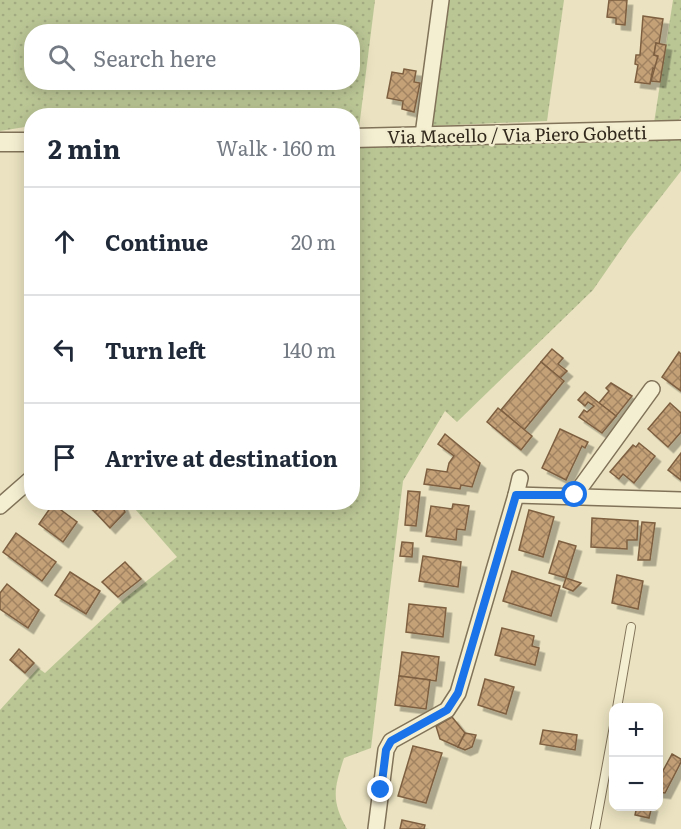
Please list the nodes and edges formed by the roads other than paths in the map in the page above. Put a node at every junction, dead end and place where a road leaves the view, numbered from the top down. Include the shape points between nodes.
1 (441, 0) edge
2 (681, 130) edge
3 (423, 135) junction
4 (360, 138) edge
5 (0, 142) edge
6 (24, 142) edge
7 (652, 389) dead end
8 (520, 478) dead end
9 (24, 485) edge
10 (516, 495) junction
11 (575, 495) junction
12 (681, 500) edge
13 (0, 506) edge
14 (631, 627) dead end
15 (618, 703) edge
16 (609, 753) edge
17 (376, 829) edge
18 (595, 829) edge

1 - 3 street
2 - 3 street, Via Macello / Via Piero Gobetti
3 - 4 street, Via Macello / Via Piero Gobetti
5 - 6 street
7 - 11 street
8 - 10 street
9 - 13 street
10 - 11 street
10 - 17 street via 458,693 447,710 391,741 386,750
11 - 12 street
14 - 15 lane
16 - 18 lane

